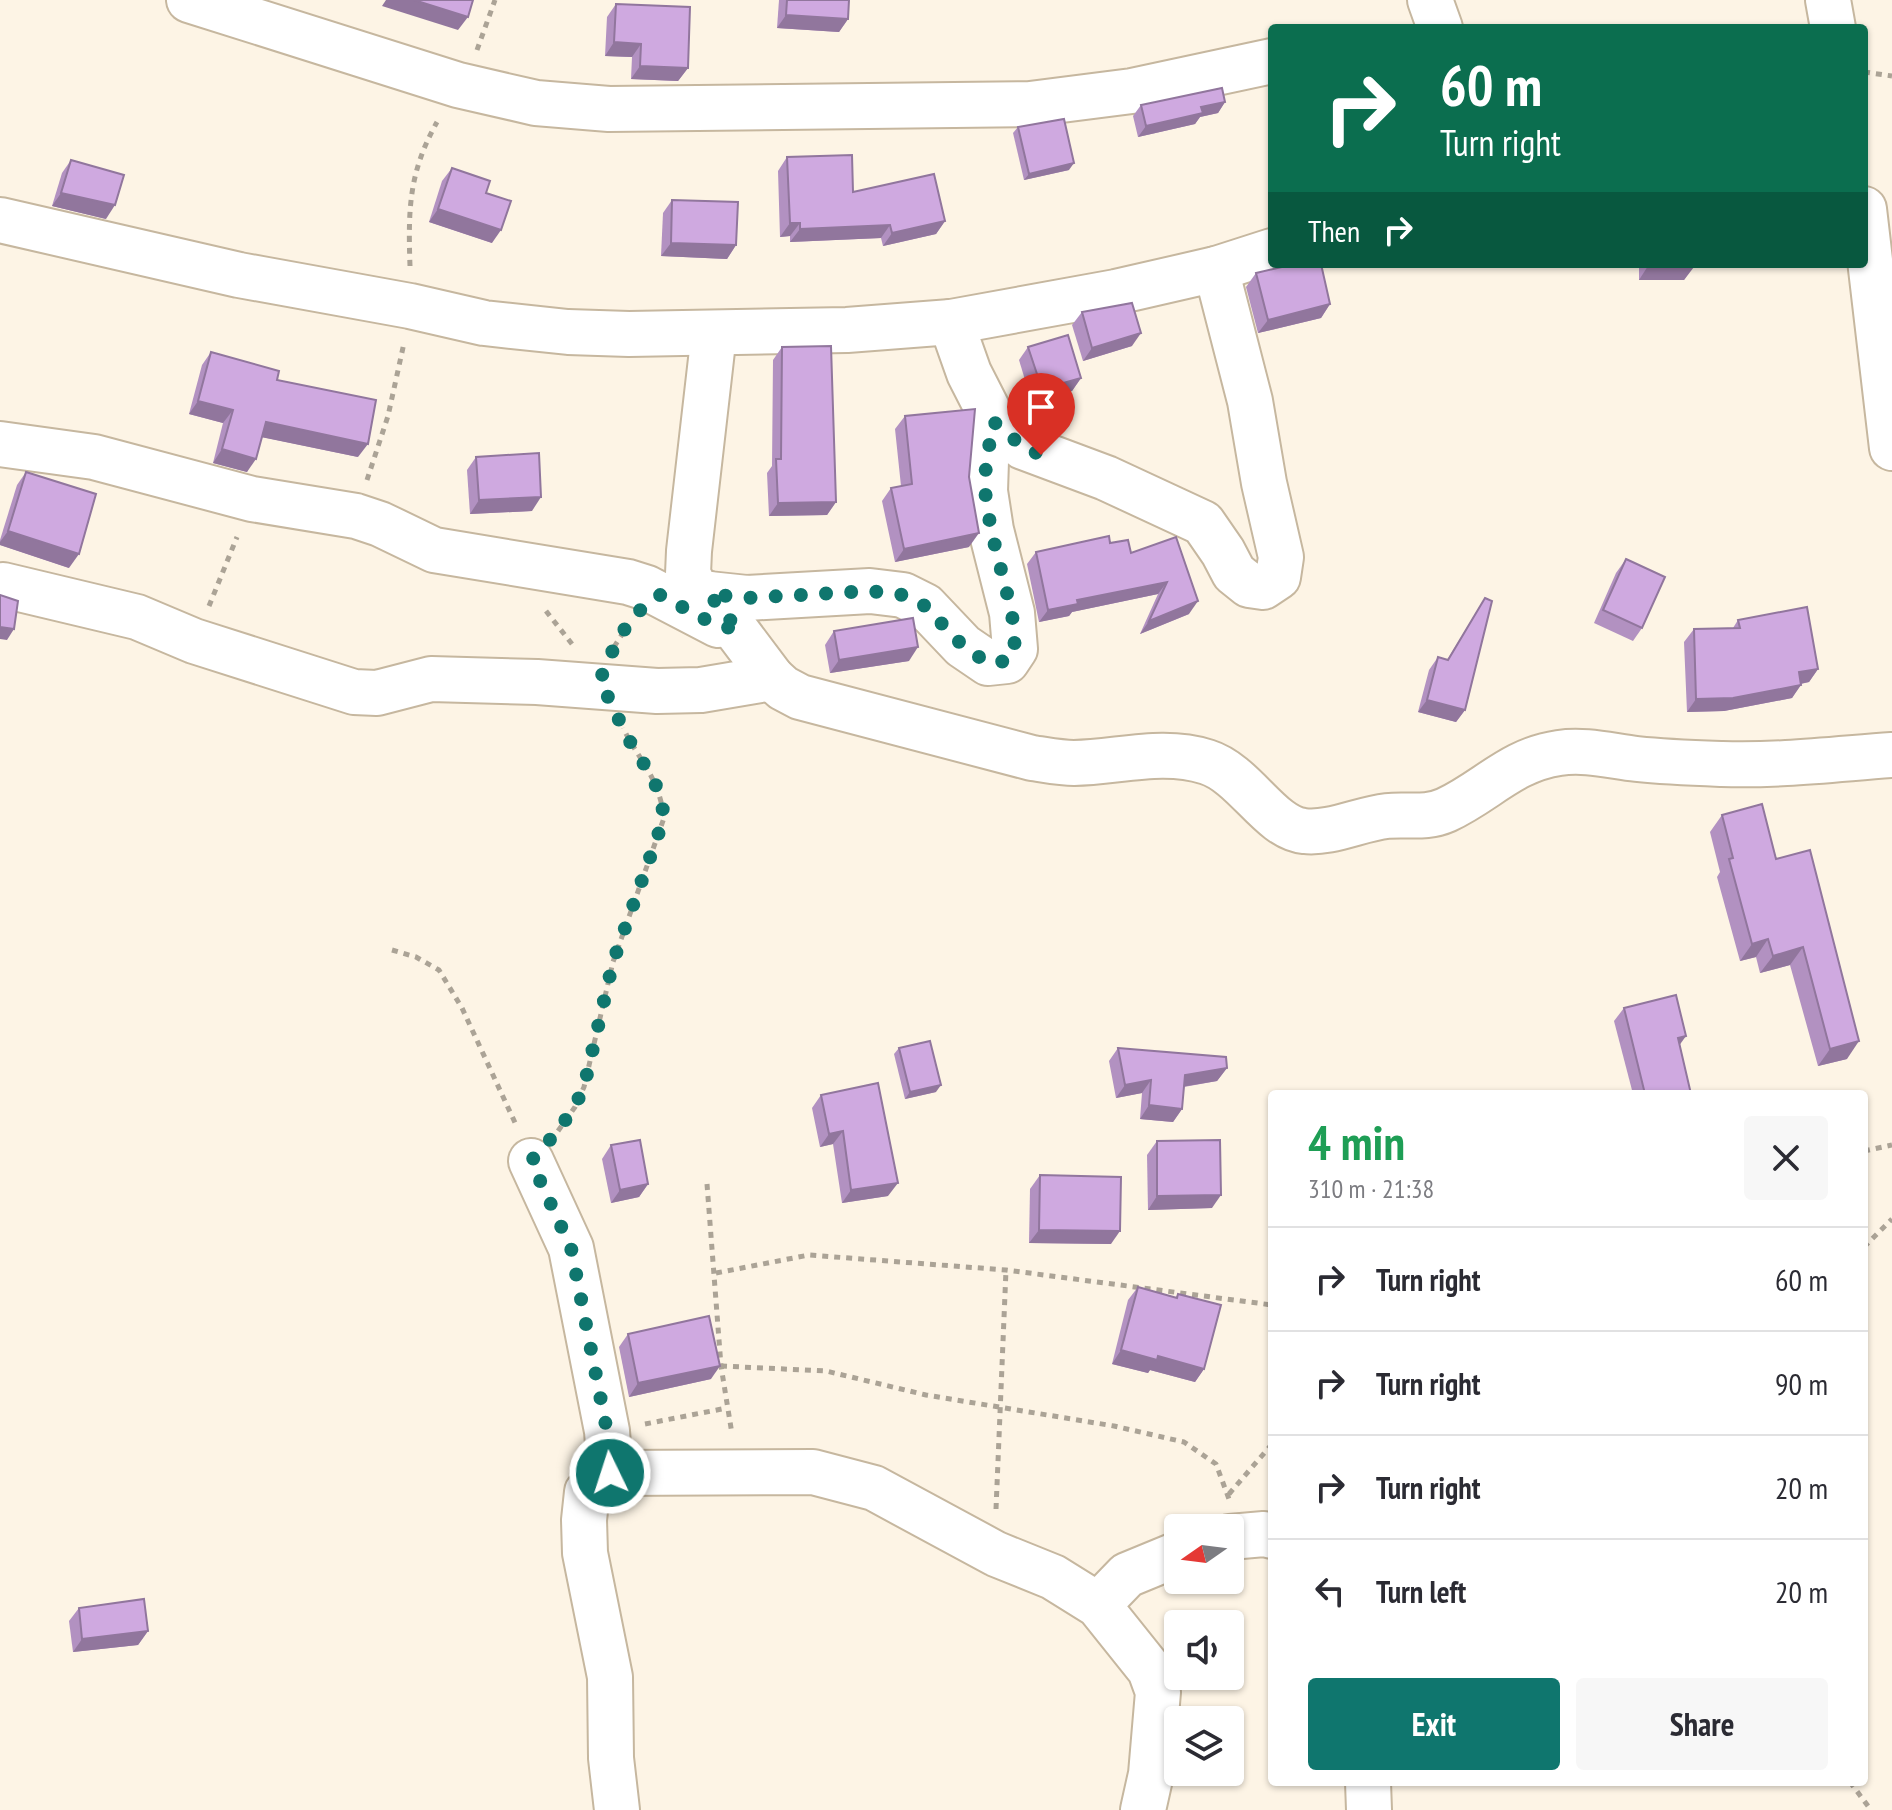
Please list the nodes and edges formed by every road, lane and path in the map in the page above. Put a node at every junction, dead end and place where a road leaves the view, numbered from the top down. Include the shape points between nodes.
1 (189, 0) edge
2 (495, 0) edge
3 (1430, 0) edge
4 (1828, 0) edge
5 (1439, 24) edge
6 (1832, 24) edge
7 (1268, 62) edge
8 (1868, 73) edge
9 (1892, 76) edge
10 (458, 85) junction
11 (0, 220) edge
12 (1868, 243) edge
13 (1268, 252) edge
14 (1216, 269) junction
15 (410, 306) junction
16 (951, 322) junction
17 (714, 333) junction
18 (994, 422) junction
19 (0, 444) edge
20 (1892, 448) edge
21 (252, 499) junction
22 (356, 516) junction
23 (514, 564) junction
24 (3, 585) dead end
25 (709, 594) junction
26 (660, 595) junction
27 (739, 631) junction
28 (194, 641) junction
29 (772, 678) junction
30 (601, 685) junction
31 (1892, 755) edge
32 (392, 950) dead end
33 (1892, 1145) edge
34 (1868, 1150) edge
35 (531, 1161) junction
36 (707, 1184) dead end
37 (1892, 1219) edge
38 (1868, 1243) edge
39 (1006, 1270) junction
40 (716, 1273) junction
41 (1268, 1304) edge
42 (721, 1366) junction
43 (1000, 1407) junction
44 (727, 1408) junction
45 (1268, 1449) edge
46 (609, 1452) junction
47 (739, 1474) junction
48 (1229, 1494) junction
49 (1229, 1514) edge
50 (1244, 1527) edge
51 (1268, 1535) edge
52 (996, 1554) junction
53 (1164, 1560) edge
54 (1098, 1605) junction
55 (1368, 1786) edge
56 (1853, 1786) edge
57 (617, 1810) edge
58 (1143, 1810) edge
59 (1369, 1810) edge
60 (1871, 1810) edge

1 - 10 street
2 - 10 path via 482,42
3 - 5 street
4 - 6 street
7 - 10 street via 1132,91 1030,104 609,109 536,103
8 - 9 path
10 - 15 path via 422,148 410,193
11 - 15 street via 239,275
12 - 20 street
13 - 14 street
14 - 16 street
14 - 18 street via 1250,401 1281,557 1278,577 1263,587 1249,585 1234,573 1203,523 1023,447
15 - 17 street via 484,323 568,332
15 - 22 path via 388,416
16 - 17 street
16 - 18 street
17 - 25 street via 688,574 696,590
18 - 25 street via 985,491 1012,613 1015,649 1007,661 988,663 963,646 925,606 903,595
19 - 21 street via 94,457
21 - 22 street
21 - 28 path
22 - 23 street via 434,550
23 - 26 street via 628,582
23 - 30 path
24 - 28 street via 137,617
25 - 27 street
26 - 27 street
26 - 30 path via 634,615 617,641
27 - 29 street
28 - 30 street via 354,692 377,693 431,679
29 - 30 street via 701,690
29 - 31 street via 800,697 1032,758 1071,763 1184,756 1211,763 1243,784 1286,826 1304,831 1391,816 1431,816 1529,760 1558,753 1727,764
30 - 35 path via 630,743 651,771 664,818 613,962 584,1087 560,1128
32 - 35 path via 439,970 449,984
33 - 34 path
35 - 46 street via 571,1248
36 - 40 path
37 - 38 path
39 - 40 path via 809,1255
39 - 41 path
39 - 43 path
40 - 42 path
42 - 43 path via 826,1371
42 - 44 path
43 - 48 path via 1184,1442 1216,1464
43 - 52 path
44 - 46 path
44 - 47 path
45 - 48 path
46 - 47 street
46 - 57 street via 587,1492 584,1520 585,1553 610,1677
47 - 52 street via 813,1472 845,1478 874,1488
48 - 49 path
50 - 51 street
52 - 54 street via 1053,1577
53 - 54 street via 1127,1575
54 - 58 street via 1150,1670 1158,1692
55 - 59 street
56 - 60 path

